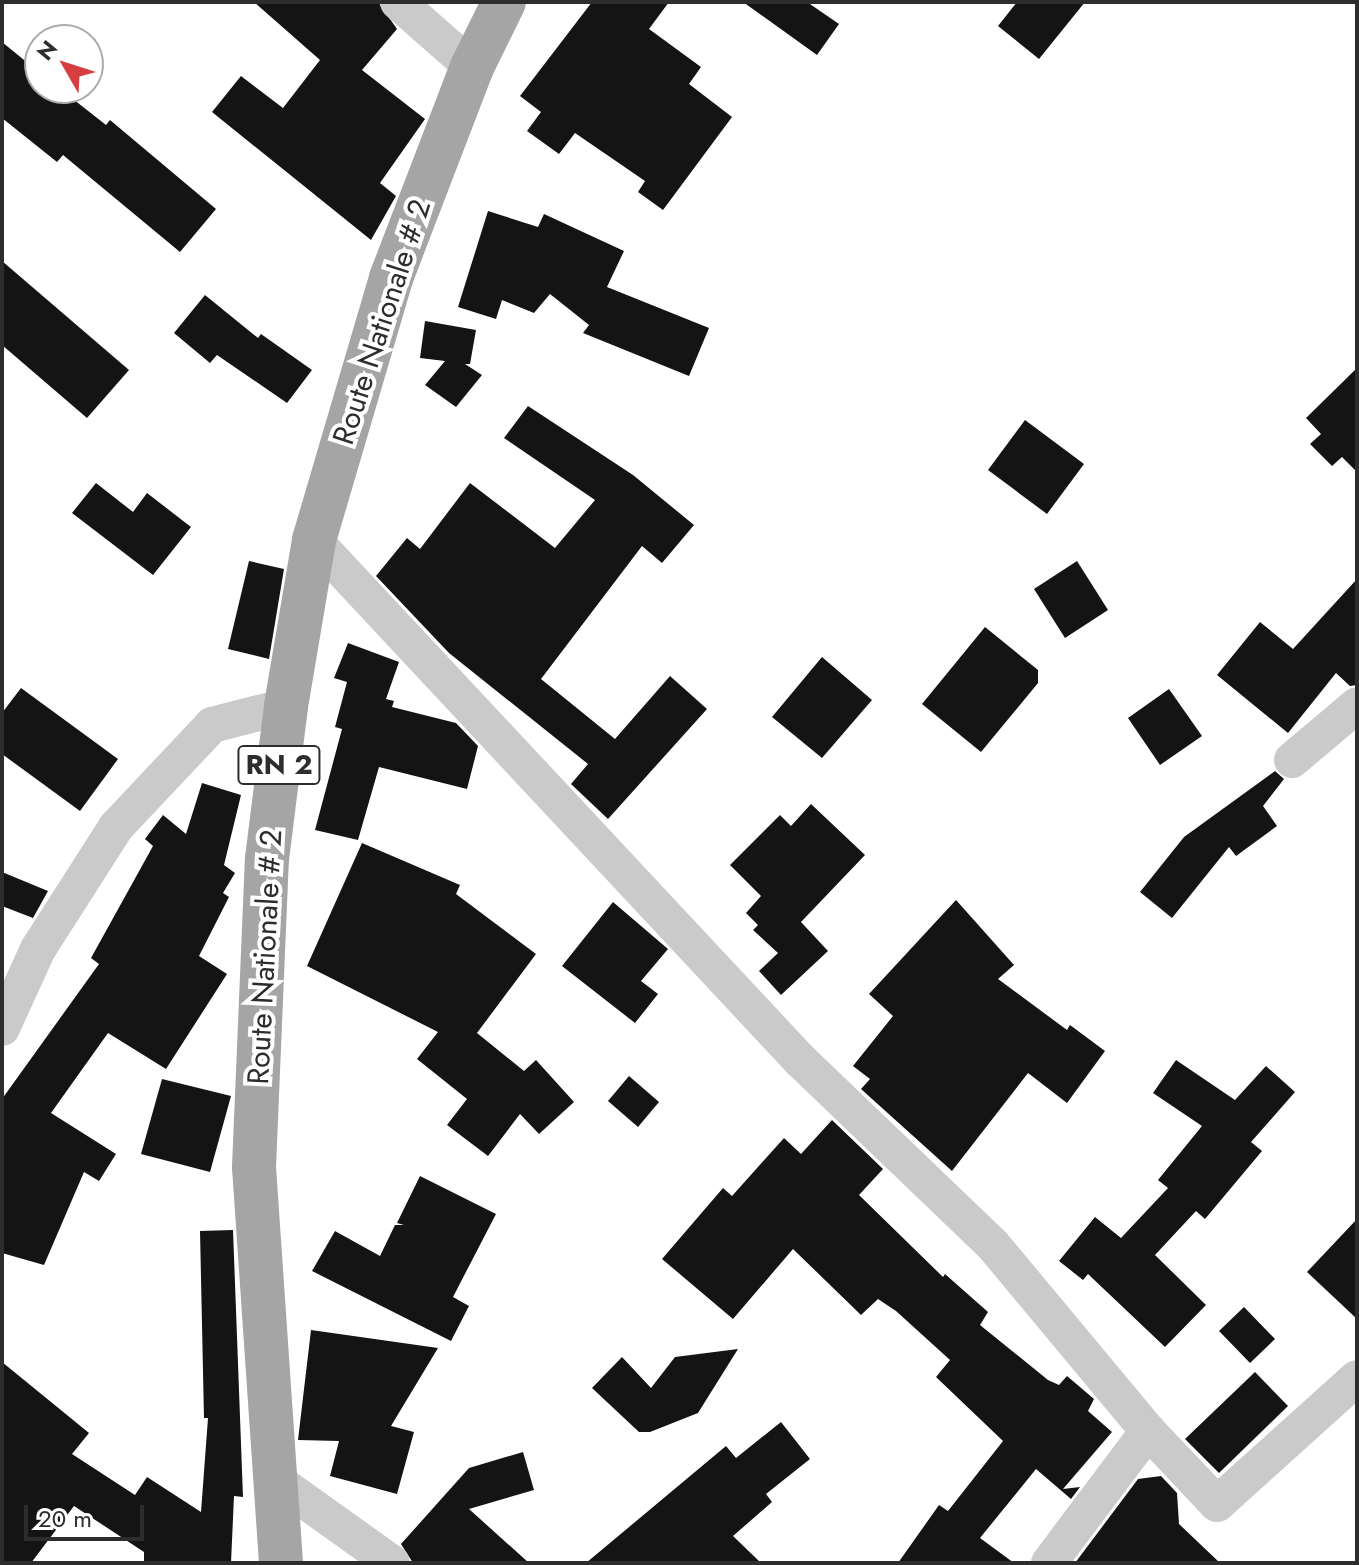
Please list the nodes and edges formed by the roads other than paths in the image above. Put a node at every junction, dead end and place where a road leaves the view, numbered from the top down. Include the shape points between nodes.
1 (398, 2) edge
2 (504, 2) edge
3 (472, 67) junction
4 (314, 540) junction
5 (1357, 705) edge
6 (286, 706) junction
7 (1292, 760) dead end
8 (2, 1028) edge
9 (1357, 1378) edge
10 (1148, 1431) junction
11 (277, 1481) junction
12 (281, 1563) edge
13 (392, 1563) edge
14 (1049, 1563) edge

1 - 3 street
2 - 3 main road, Route Nationale # 2 / RN 2
3 - 4 main road, Route Nationale # 2 / RN 2 via 391,278
4 - 6 main road, Route Nationale # 2 / RN 2
4 - 10 street via 800,1060 993,1245
5 - 7 street
6 - 8 street via 212,725 116,827 38,949
6 - 11 main road, Route Nationale # 2 / RN 2 via 267,859 254,1167
9 - 10 street via 1217,1504
10 - 14 street
11 - 12 main road, Route Nationale # 2 / RN 2
11 - 13 street

